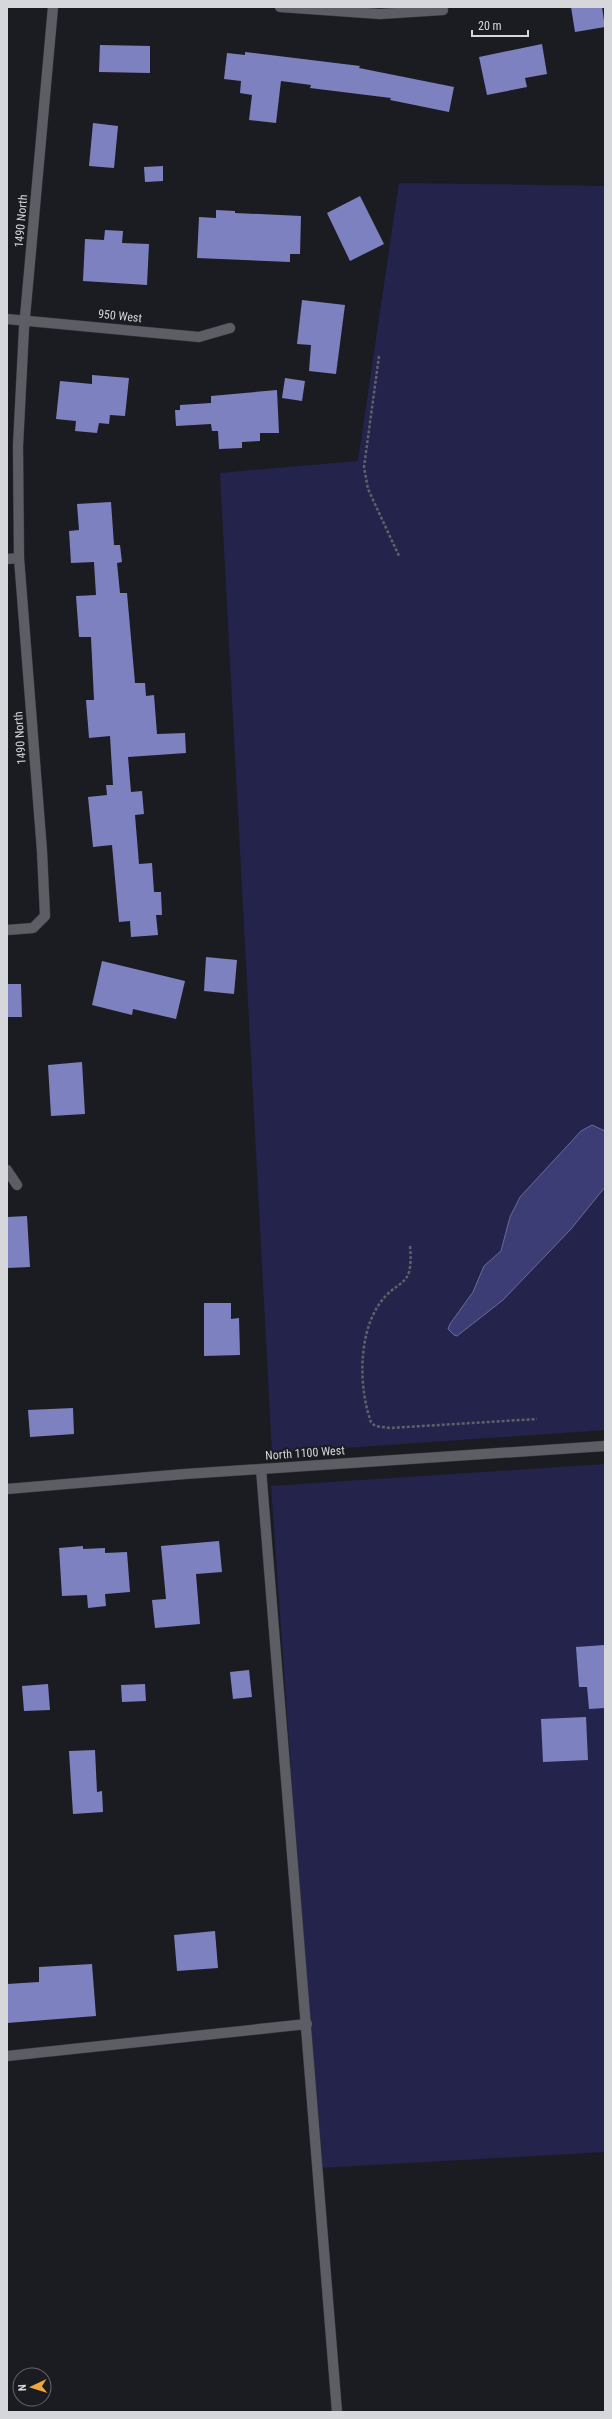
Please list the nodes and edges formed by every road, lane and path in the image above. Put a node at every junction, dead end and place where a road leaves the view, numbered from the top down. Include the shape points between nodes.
1 (53, 7) edge
2 (280, 7) edge
3 (443, 10) dead end
4 (7, 319) edge
5 (25, 320) junction
6 (230, 328) dead end
7 (379, 356) dead end
8 (400, 556) dead end
9 (19, 558) junction
10 (7, 559) edge
11 (7, 930) edge
12 (7, 1170) edge
13 (17, 1185) dead end
14 (410, 1246) dead end
15 (537, 1419) dead end
16 (605, 1446) edge
17 (261, 1469) junction
18 (7, 1489) edge
19 (307, 2024) junction
20 (7, 2056) edge
21 (337, 2412) edge

1 - 5 street, 1490 North
2 - 3 street via 380,14
4 - 5 street, 950 West
5 - 6 street, 950 West via 199,337
5 - 9 street, 1490 North via 18,446
7 - 8 path via 364,467 368,489
9 - 10 street
9 - 11 street, 1490 North via 45,916 33,928
12 - 13 street
14 - 15 path via 410,1274 377,1307 365,1344 364,1386 371,1422 375,1426 390,1428
16 - 17 street, North 1100 West
17 - 18 street, North 1100 West
17 - 19 street
19 - 20 street
19 - 21 street

